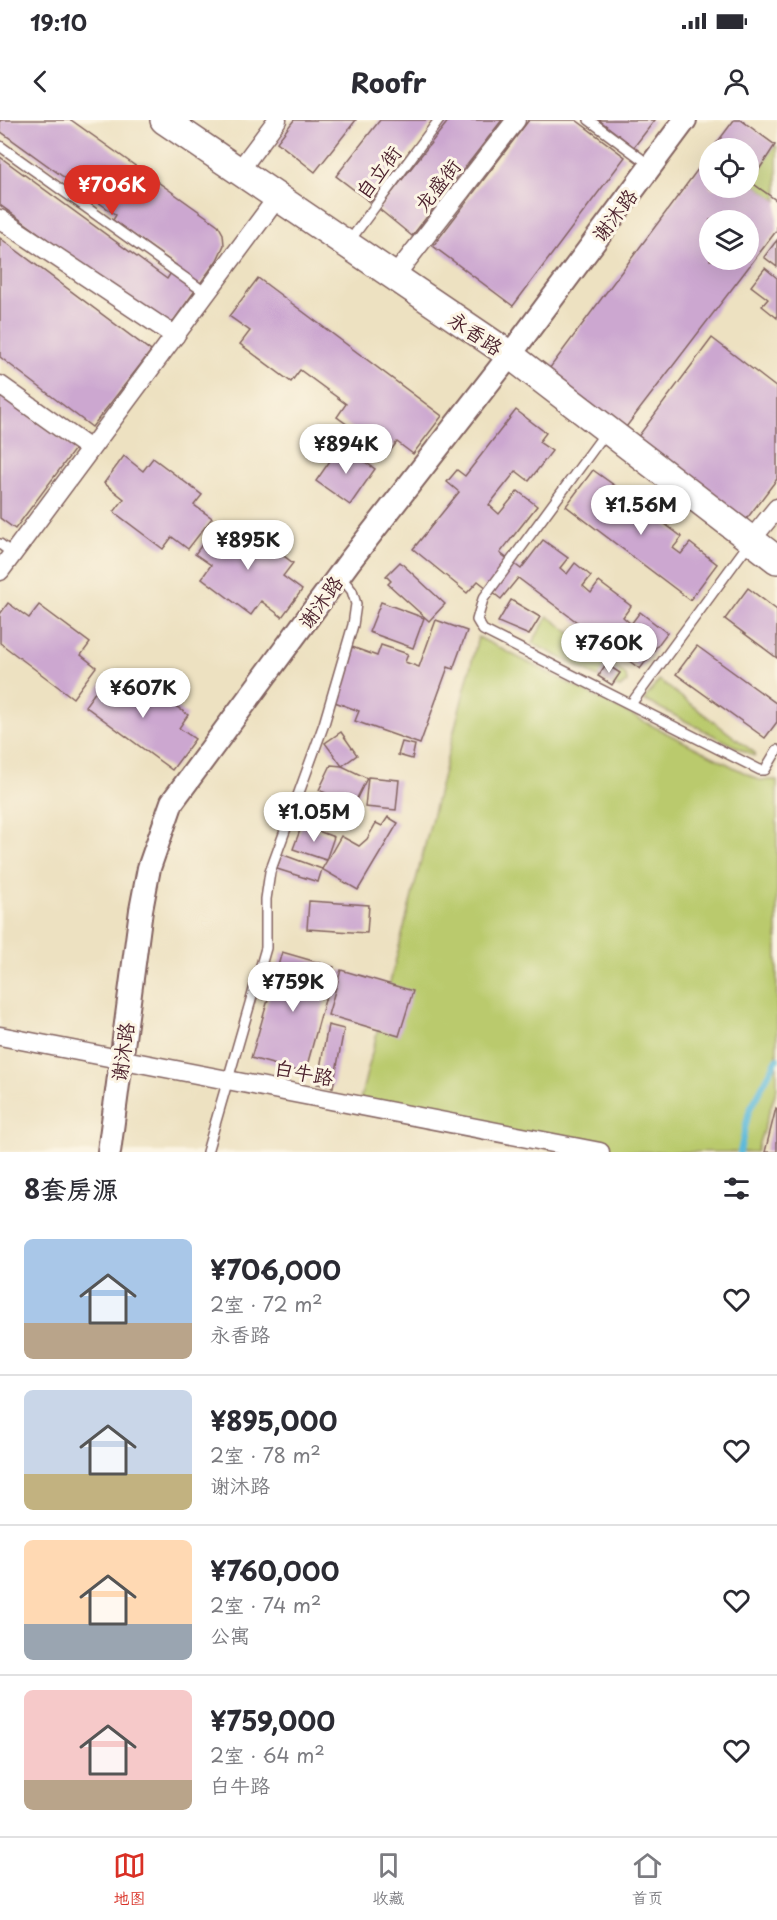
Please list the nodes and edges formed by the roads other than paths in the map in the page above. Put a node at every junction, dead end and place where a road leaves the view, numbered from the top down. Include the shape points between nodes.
1 (164, 120) edge
2 (277, 120) edge
3 (439, 120) edge
4 (516, 120) edge
5 (588, 120) edge
6 (685, 120) edge
7 (0, 146) edge
8 (651, 166) junction
9 (239, 171) junction
10 (277, 198) junction
11 (0, 219) edge
12 (346, 245) junction
13 (394, 277) junction
14 (206, 293) junction
15 (175, 336) junction
16 (510, 355) junction
17 (0, 385) edge
18 (607, 430) junction
19 (90, 449) junction
20 (777, 508) edge
21 (751, 540) junction
22 (6, 549) edge
23 (777, 560) edge
24 (0, 571) edge
25 (339, 576) junction
26 (631, 704) junction
27 (777, 750) edge
28 (0, 1036) edge
29 (121, 1059) junction
30 (228, 1080) junction
31 (109, 1152) edge
32 (207, 1152) edge
33 (600, 1152) edge

1 - 9 main road, 永香路
2 - 9 street
3 - 12 lane, 自立街
4 - 13 street, 龙盛街
5 - 8 lane
6 - 8 street, 谢沐路
7 - 14 lane
8 - 16 street, 谢沐路
9 - 10 main road, 永香路
10 - 12 main road, 永香路
10 - 14 street
11 - 15 street
12 - 13 main road, 永香路
13 - 16 main road, 永香路
14 - 15 street
15 - 19 street
16 - 18 main road, 永香路
16 - 25 street, 谢沐路
17 - 19 street
18 - 21 main road, 永香路
18 - 26 lane via 483,599 477,620 483,630
19 - 22 street
20 - 21 street
21 - 23 main road, 永香路
21 - 26 lane
22 - 24 street
25 - 29 street, 谢沐路 via 172,802 149,868
25 - 30 lane via 354,597 353,625 324,724 270,872 266,948
26 - 27 lane via 760,770 765,770
28 - 29 street, 白牛路
29 - 30 street, 白牛路
29 - 31 street, 谢沐路
30 - 32 lane
30 - 33 street, 白牛路

